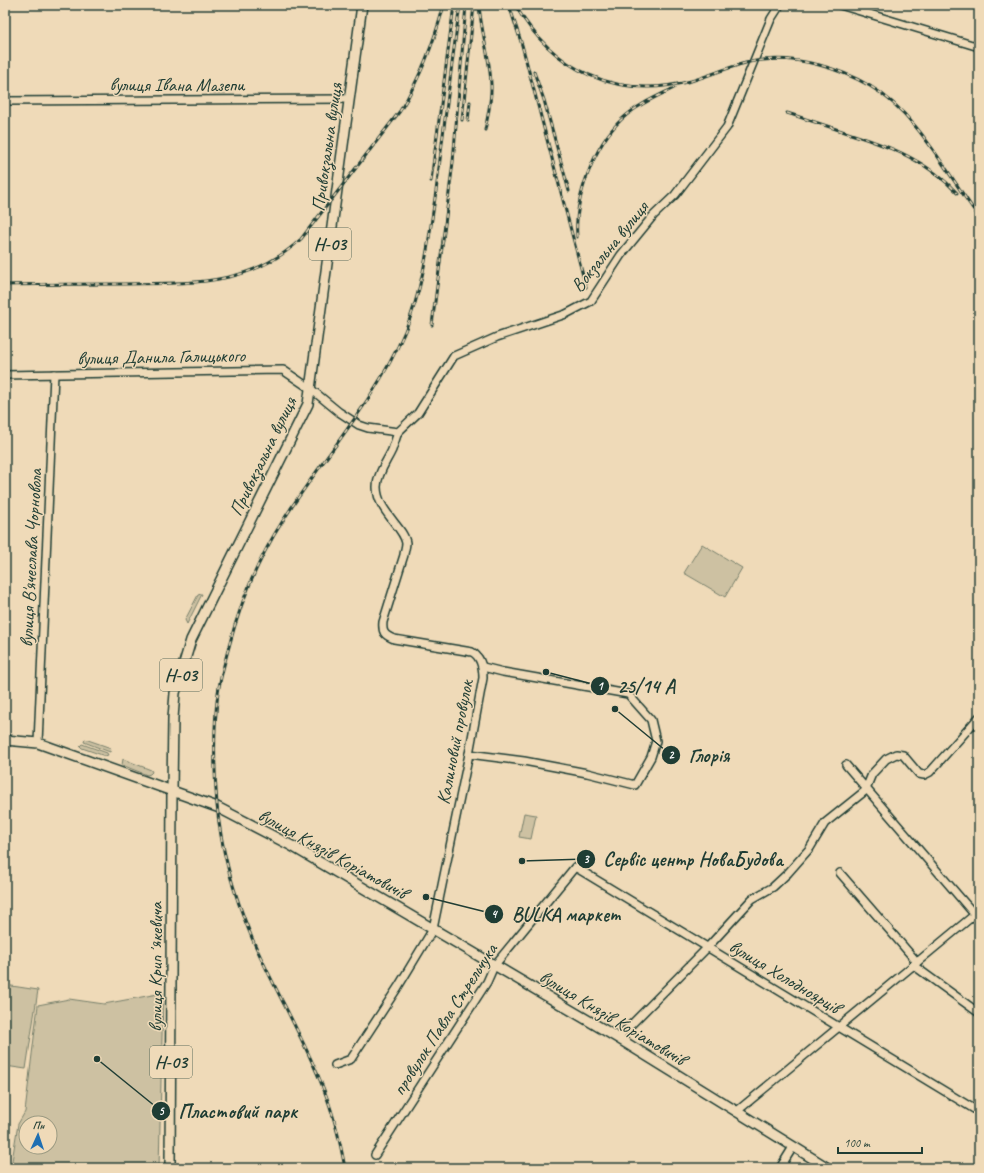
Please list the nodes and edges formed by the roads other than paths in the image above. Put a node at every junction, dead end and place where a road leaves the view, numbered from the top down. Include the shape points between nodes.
1 (362, 5) edge
2 (780, 5) edge
3 (840, 5) edge
4 (979, 47) edge
5 (350, 99) junction
6 (5, 101) edge
7 (54, 374) junction
8 (5, 375) edge
9 (311, 389) junction
10 (398, 432) junction
11 (482, 667) junction
12 (979, 717) edge
13 (5, 740) edge
14 (38, 743) junction
15 (469, 754) junction
16 (846, 765) dead end
17 (866, 789) junction
18 (172, 790) junction
19 (575, 867) joint
20 (840, 873) dead end
21 (977, 913) edge
22 (433, 929) junction
23 (707, 948) junction
24 (915, 964) junction
25 (494, 966) junction
26 (979, 1013) edge
27 (838, 1027) junction
28 (618, 1038) junction
29 (335, 1065) dead end
30 (736, 1112) junction
31 (979, 1112) edge
32 (793, 1147) junction
33 (375, 1155) dead end
34 (170, 1168) edge
35 (780, 1168) edge
36 (828, 1168) edge

1 - 5 main road, Привокзальна вулиця / Н-03
2 - 10 street, Вокзальна вулиця via 771,19 727,126 675,195 653,216 621,255 591,301 566,314 497,337 454,356 418,413
3 - 4 street
5 - 6 street, вулиця Івана Мазепи
5 - 9 main road, Привокзальна вулиця / Н-03
7 - 8 street, вулиця Данила Галицького
7 - 9 street, вулиця Данила Галицького via 283,370
7 - 14 street, вулиця В'ячеслава Чорновола
9 - 10 street via 359,425
9 - 18 main road, Привокзальна вулиця / Н-03 via 308,404 191,640 175,693
10 - 11 street, Калиновий провулок via 382,468 377,487 381,503 404,536 406,544 382,630 386,636 394,639 472,652 476,654
11 - 15 street, Калиновий провулок via 483,678
11 - 15 street via 628,694 651,720 656,741 651,757 635,785 524,761
12 - 17 street via 930,772 919,774 906,757 896,754 876,769
13 - 14 main road, вулиця Князів Коріатовичів
14 - 18 main road, вулиця Князів Коріатовичів
15 - 22 street, Калиновий провулок
16 - 17 street
17 - 21 street
17 - 23 street via 825,823 801,859 773,887 752,899
18 - 22 main road, вулиця Князів Коріатовичів via 218,807 292,846
18 - 34 main road, вулиця Крипʼякевича / Н-03
19 - 23 street, вулиця Холодноярців
19 - 25 street, провулок Павла Стрельчука
20 - 24 street
21 - 24 street
22 - 25 main road, вулиця Князів Коріатовичів
22 - 29 street, Калиновий провулок via 351,1059
23 - 27 street, вулиця Холодноярців
23 - 28 street
24 - 26 street
24 - 27 street
25 - 28 main road, вулиця Князів Коріатовичів
25 - 33 street, провулок Павла Стрельчука via 487,982
27 - 30 street
27 - 31 street, вулиця Холодноярців
28 - 30 main road, вулиця Князів Коріатовичів
30 - 32 main road, вулиця Князів Коріатовичів
32 - 35 street
32 - 36 main road, вулиця Князів Коріатовичів

